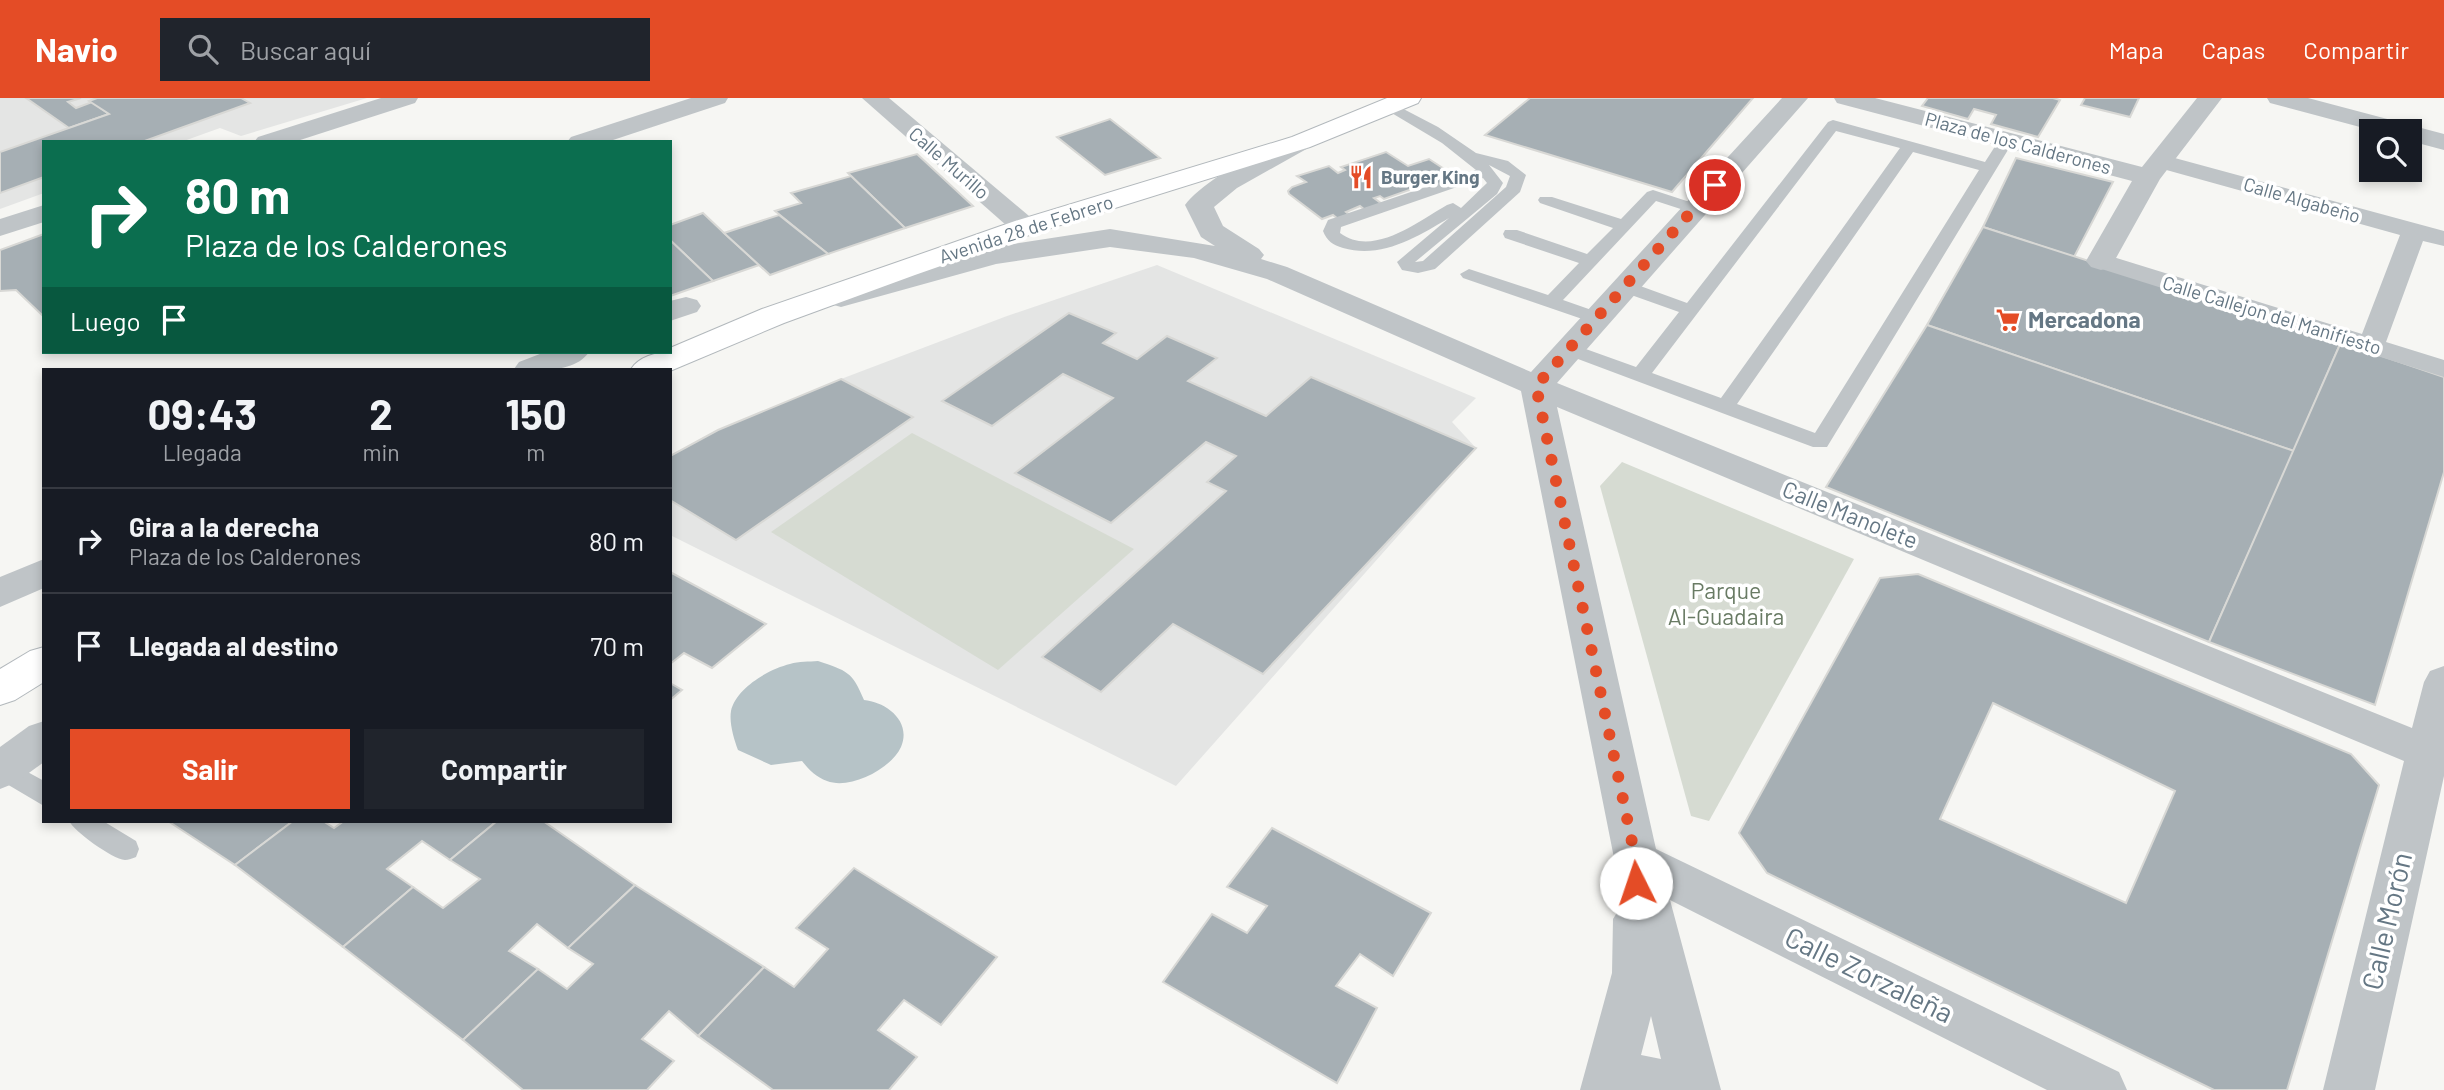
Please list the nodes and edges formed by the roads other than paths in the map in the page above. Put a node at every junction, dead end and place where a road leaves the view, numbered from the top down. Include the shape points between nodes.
1 (406, 98) edge
2 (716, 98) edge
3 (874, 98) edge
4 (1797, 98) edge
5 (1846, 98) edge
6 (2210, 98) edge
7 (2279, 98) edge
8 (1399, 102) edge
9 (2359, 119) edge
10 (2422, 136) edge
11 (273, 140) edge
12 (586, 140) edge
13 (2006, 140) junction
14 (1301, 142) junction
15 (2444, 142) edge
16 (1909, 146) junction
17 (1471, 156) junction
18 (1988, 168) junction
19 (2154, 169) junction
20 (1491, 177) junction
21 (1546, 201) dead end
22 (1693, 208) junction
23 (42, 214) edge
24 (1624, 226) junction
25 (1025, 227) junction
26 (0, 228) edge
27 (2414, 231) junction
28 (1511, 234) dead end
29 (2444, 239) edge
30 (1591, 261) junction
31 (2101, 261) joint
32 (1277, 273) junction
33 (1469, 274) dead end
34 (1626, 287) junction
35 (1551, 302) junction
36 (1690, 310) junction
37 (773, 316) junction
38 (1597, 318) junction
39 (2371, 346) junction
40 (1569, 349) junction
41 (568, 354) edge
42 (533, 368) edge
43 (649, 368) edge
44 (2444, 369) edge
45 (1640, 375) junction
46 (1536, 386) junction
47 (1725, 407) junction
48 (42, 573) edge
49 (42, 587) edge
50 (0, 594) edge
51 (42, 635) edge
52 (0, 658) edge
53 (42, 663) edge
54 (2444, 682) edge
55 (0, 689) edge
56 (42, 739) edge
57 (2426, 752) junction
58 (2, 770) edge
59 (42, 794) edge
60 (85, 823) edge
61 (126, 849) dead end
62 (1636, 861) junction
63 (1608, 1082) edge
64 (1690, 1090) edge
65 (1695, 1090) edge
66 (2101, 1090) edge
67 (2349, 1090) edge

1 - 11 street
2 - 12 street
3 - 25 street, Calle Murillo
4 - 22 street
5 - 13 street, Plaza de los Calderones
6 - 19 street
7 - 9 street
8 - 14 main road, Avenida 28 de Febrero
8 - 17 lane
10 - 15 street
13 - 18 lane
13 - 19 street, Plaza de los Calderones
14 - 25 main road, Avenida 28 de Febrero
14 - 32 street via 1227,183 1199,205 1211,231
16 - 18 lane
16 - 36 lane via 1833,125
16 - 47 lane
17 - 20 lane
17 - 20 lane via 1512,169 1518,175 1514,189 1429,265 1408,266 1410,258 1491,191
18 - 47 lane via 1820,442
19 - 27 street, Calle Algabeño
19 - 31 street
20 - 20 lane via 1422,227 1380,245 1348,245 1332,236 1334,224
21 - 24 lane
22 - 24 lane via 1653,195
22 - 34 street
23 - 26 street
24 - 30 lane
25 - 37 main road, Avenida 28 de Febrero
27 - 29 street, Calle Algabeño
27 - 39 street
28 - 30 lane
30 - 35 lane
31 - 39 street, Calle Callejon del Manifiesto
32 - 37 street via 1197,250 1110,238 993,256
32 - 46 street, Calle Manolete
33 - 35 lane
34 - 36 lane
34 - 38 street
35 - 38 lane
36 - 45 lane
37 - 43 main road, Avenida 28 de Febrero
38 - 40 street
39 - 44 street, Calle Callejon del Manifiesto
40 - 45 lane
40 - 46 street
41 - 42 street
45 - 47 lane
46 - 57 street, Calle Manolete
46 - 62 street
48 - 50 street
49 - 50 street
51 - 52 main road
53 - 55 main road
54 - 57 street, Calle Morón
56 - 58 street
57 - 67 street, Calle Morón
58 - 59 lane
60 - 61 lane
62 - 63 street via 1637,973
62 - 65 street
62 - 66 street, Calle Zorzaleña
63 - 64 street

